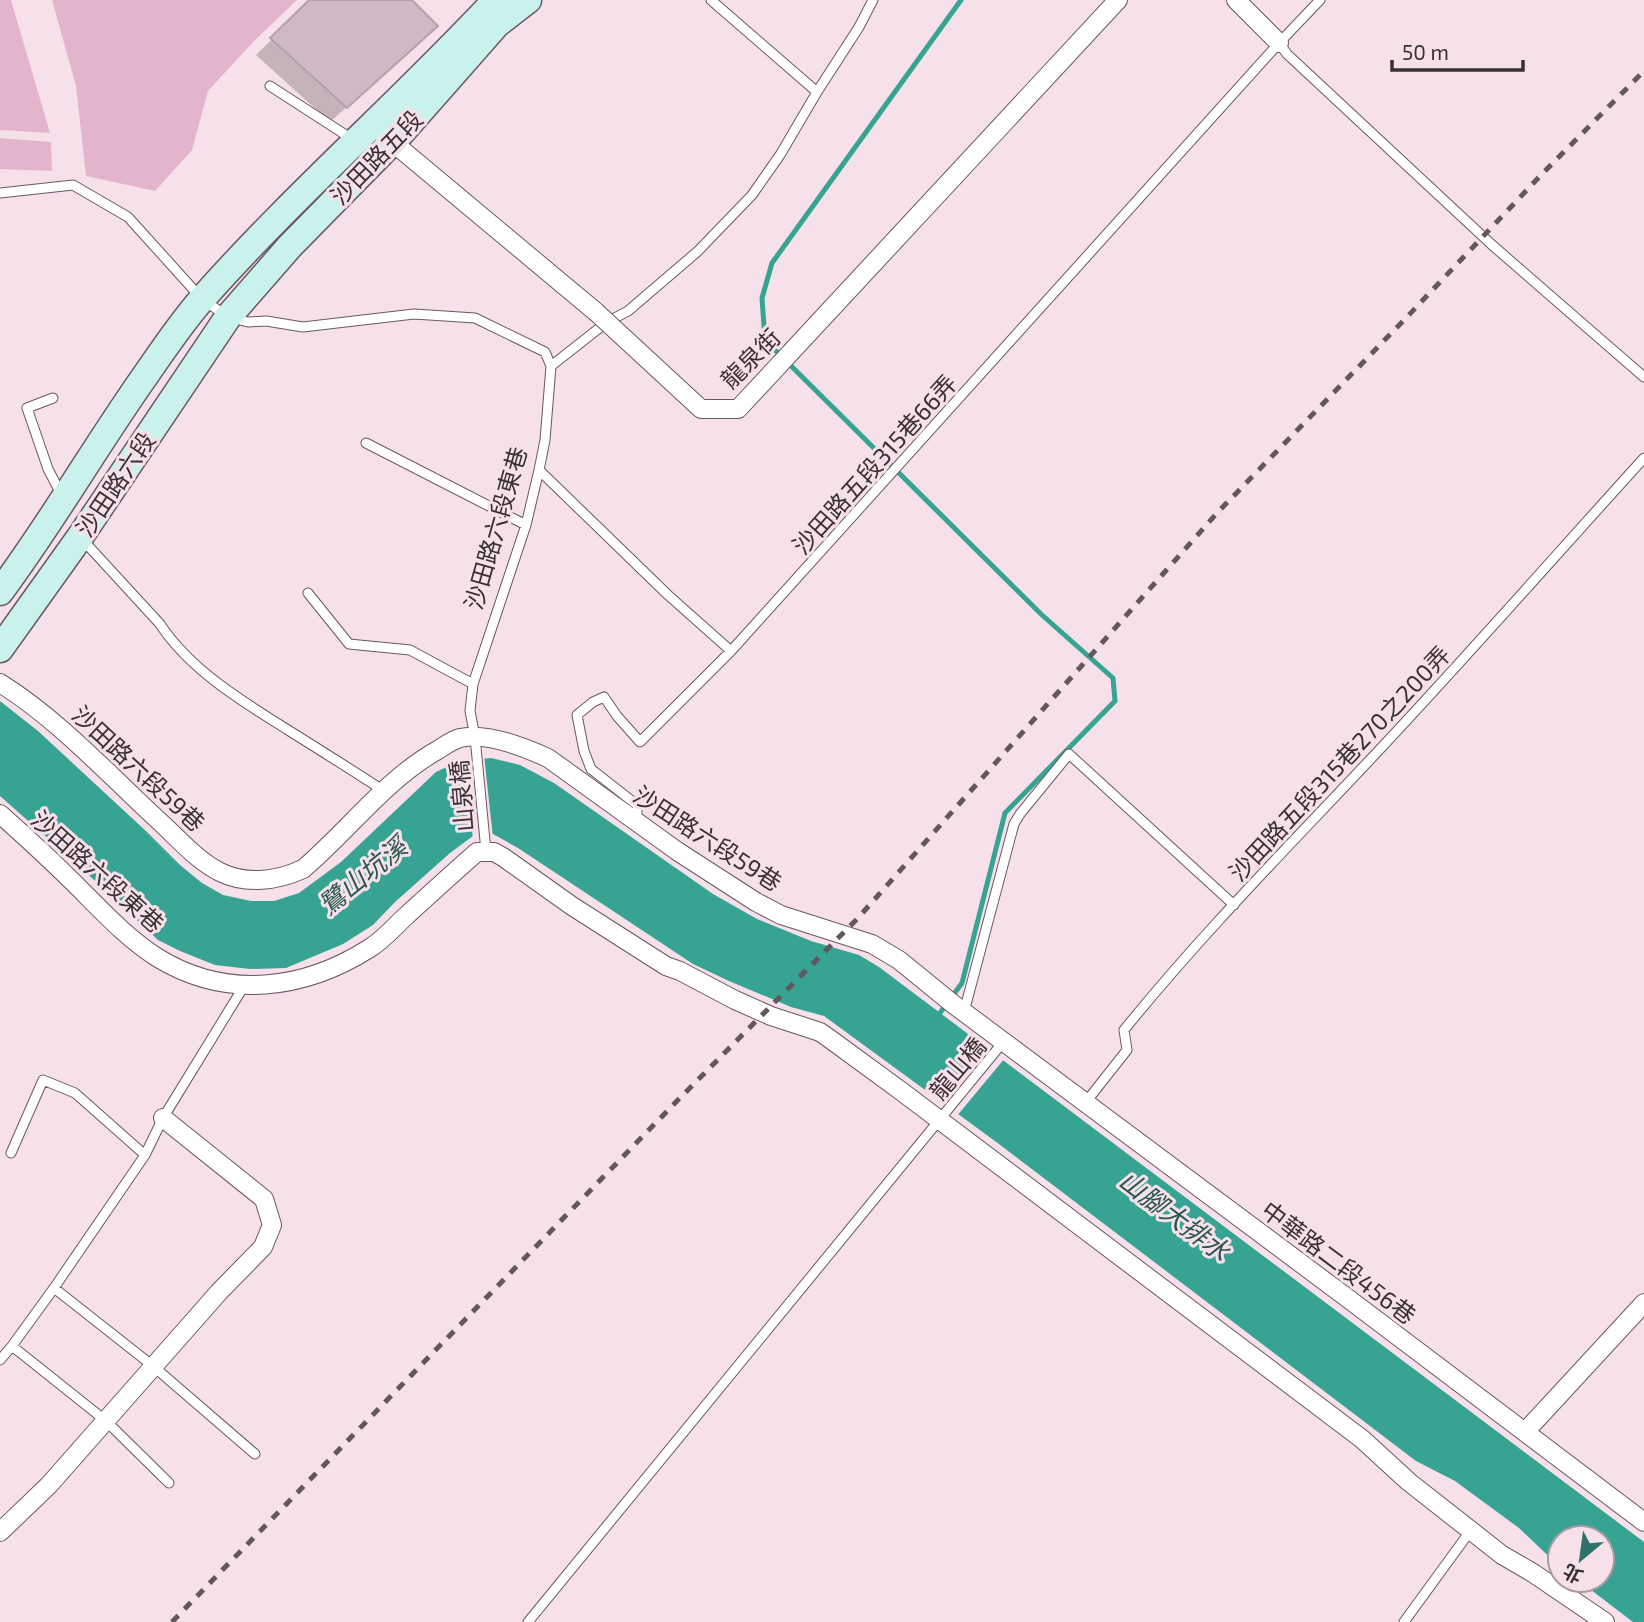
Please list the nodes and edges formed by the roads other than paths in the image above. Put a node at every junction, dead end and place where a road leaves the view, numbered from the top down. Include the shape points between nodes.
1 (518, 0) edge
2 (528, 0) edge
3 (711, 0) edge
4 (873, 0) edge
5 (1118, 0) edge
6 (1236, 0) edge
7 (1320, 0) edge
8 (497, 12) edge
9 (1279, 43) junction
10 (271, 86) dead end
11 (817, 92) junction
12 (374, 136) junction
13 (0, 193) edge
14 (202, 299) junction
15 (228, 317) junction
16 (551, 366) junction
17 (1644, 377) edge
18 (54, 398) dead end
19 (366, 443) dead end
20 (1644, 458) edge
21 (540, 470) junction
22 (64, 498) junction
23 (526, 524) junction
24 (80, 537) junction
25 (0, 592) edge
26 (308, 593) dead end
27 (0, 649) edge
28 (731, 651) junction
29 (0, 683) edge
30 (473, 684) junction
31 (475, 737) junction
32 (384, 791) junction
33 (0, 814) edge
34 (636, 822) junction
35 (486, 851) junction
36 (1234, 905) junction
37 (244, 986) junction
38 (964, 1012) junction
39 (1004, 1041) junction
40 (1086, 1102) junction
41 (163, 1118) junction
42 (939, 1120) junction
43 (11, 1153) dead end
44 (145, 1155) junction
45 (54, 1288) junction
46 (1644, 1303) edge
47 (12, 1346) junction
48 (0, 1360) edge
49 (153, 1366) junction
50 (106, 1421) junction
51 (1525, 1432) junction
52 (255, 1454) dead end
53 (169, 1483) dead end
54 (1644, 1522) edge
55 (1471, 1530) junction
56 (0, 1532) edge
57 (528, 1622) edge
58 (1404, 1622) edge
59 (1605, 1622) edge

1 - 8 street
2 - 8 street, 沙田路五段
3 - 11 lane
4 - 11 lane
5 - 12 street, 龍泉街, bridge via 738,409 701,409 596,312
6 - 9 street
7 - 9 lane, 沙田路五段315巷66弄
8 - 12 street, 沙田路五段
9 - 17 lane via 1491,244
9 - 28 lane, 沙田路五段315巷66弄
10 - 12 lane
11 - 16 lane via 752,195 698,251 628,311
12 - 14 street, 沙田路五段 via 296,199
12 - 15 street, 沙田路五段 via 290,246
13 - 14 lane via 73,185 128,217
14 - 15 lane
14 - 22 street, 沙田路六段 via 122,408
15 - 16 lane via 303,327 414,314 475,318 545,352
15 - 24 street, 沙田路六段
16 - 21 lane, 沙田路六段東巷
18 - 22 lane via 27,408 48,469
19 - 23 lane
20 - 36 lane, 沙田路五段315巷270之200弄
21 - 23 lane, 沙田路六段東巷
21 - 28 lane
22 - 25 street, 沙田路六段
23 - 30 lane, 沙田路六段東巷
24 - 27 street, 沙田路六段
24 - 32 lane via 204,671 242,701
26 - 30 lane via 349,644 410,650
28 - 34 lane, 沙田路五段315巷66弄 via 640,743 604,698 577,715 591,769 637,806
29 - 32 street, 沙田路六段59巷 via 48,717 196,855 233,877 261,880 303,869
30 - 31 lane, 沙田路六段東巷 via 470,711
31 - 32 street, 沙田路六段59巷 via 458,738
31 - 34 street, 沙田路六段59巷 via 495,739 548,758
31 - 35 lane, 山泉橋
33 - 37 street, 沙田路六段東巷 via 148,950 192,974
34 - 38 street, 沙田路六段59巷 via 761,905 865,941 899,960
35 - 37 street, 沙田路六段東巷 via 477,852 372,947 342,964 305,978
35 - 42 street via 503,857 666,966 771,1016 820,1032
36 - 38 lane, 沙田路五段315巷270之200弄 via 1069,754 1014,824
36 - 40 lane via 1125,1030 1127,1050
37 - 41 lane
38 - 39 street, 沙田路六段59巷
39 - 40 street, 中華路二段456巷
39 - 42 lane, 龍山橋
40 - 51 street, 中華路二段456巷
41 - 44 lane
41 - 49 street via 264,1199 272,1225 263,1247
42 - 55 street via 1362,1439
42 - 57 lane, 龍山橋
43 - 44 lane via 43,1080 75,1093
44 - 45 lane
45 - 47 lane
45 - 49 lane
46 - 51 street
47 - 48 lane
47 - 50 lane
49 - 50 street
49 - 52 lane
50 - 53 lane
50 - 56 street
51 - 54 street, 中華路二段456巷
55 - 58 lane
55 - 59 street

